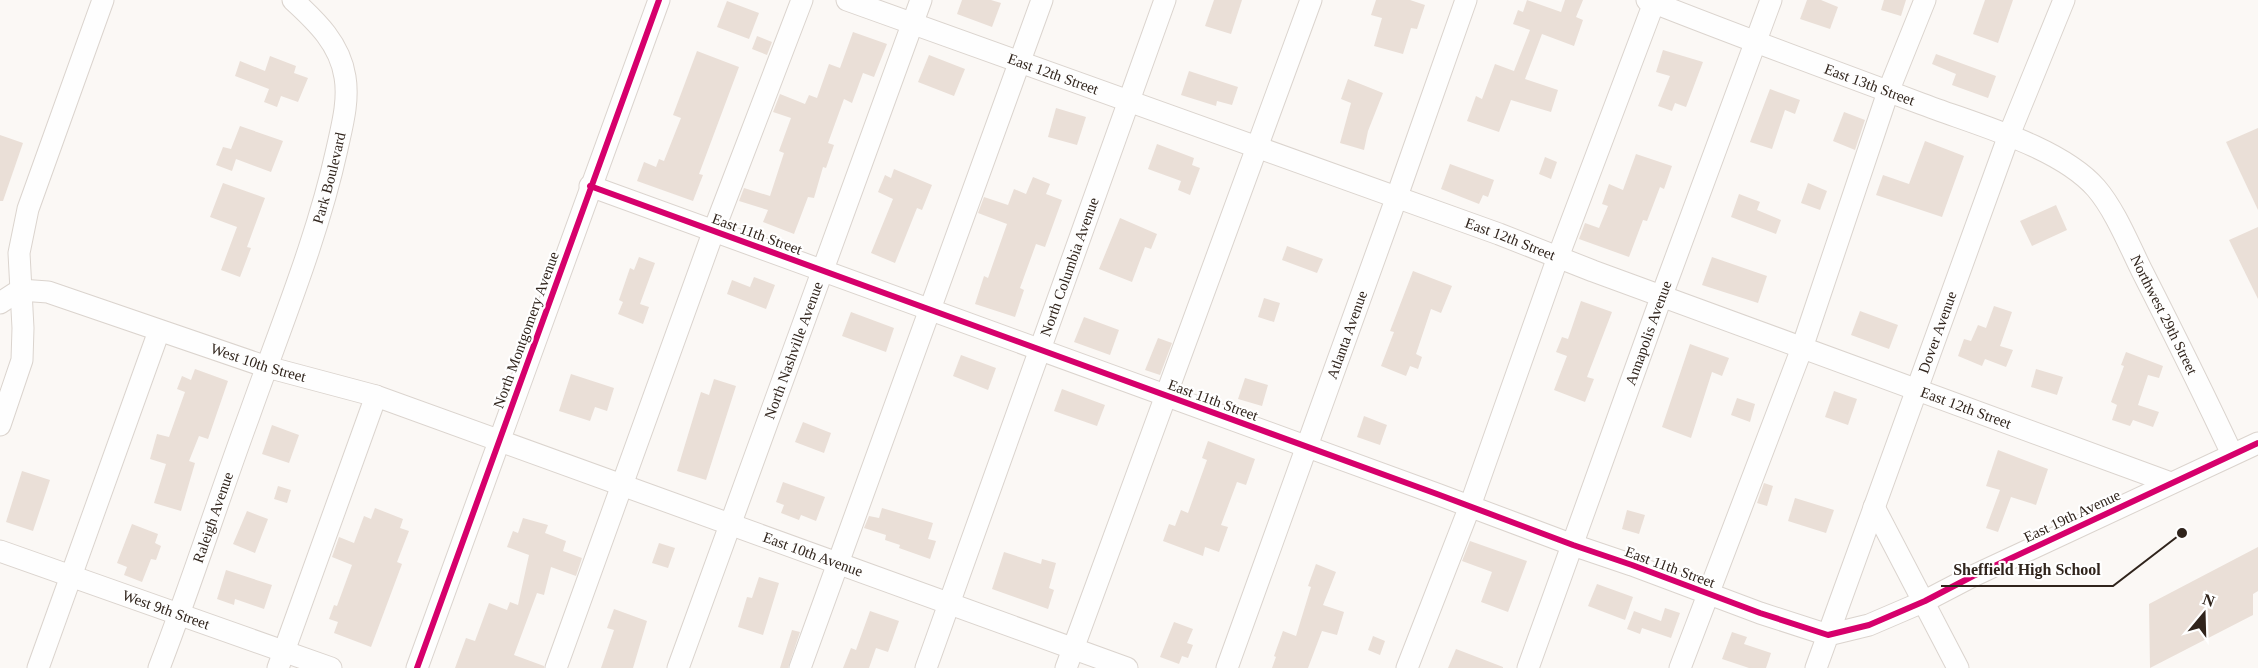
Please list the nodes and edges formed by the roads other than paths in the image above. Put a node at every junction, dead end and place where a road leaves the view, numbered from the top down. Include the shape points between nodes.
1 (103, 0) edge
2 (293, 0) edge
3 (659, 0) edge
4 (802, 0) edge
5 (847, 0) edge
6 (921, 0) edge
7 (1042, 0) edge
8 (1165, 0) edge
9 (1311, 0) edge
10 (1466, 0) edge
11 (1771, 0) edge
12 (1925, 0) edge
13 (2064, 0) edge
14 (1652, 1) edge
15 (913, 23) junction
16 (1755, 40) junction
17 (1019, 62) junction
18 (1888, 92) junction
19 (1129, 101) junction
20 (2009, 135) junction
21 (1258, 148) junction
22 (2088, 181) joint
23 (590, 186) junction
24 (1396, 199) junction
25 (714, 230) junction
26 (1558, 257) junction
27 (822, 270) junction
28 (20, 290) junction
29 (1662, 295) junction
30 (0, 303) edge
31 (929, 310) junction
32 (159, 331) junction
33 (1802, 348) junction
34 (1040, 350) junction
35 (267, 367) junction
36 (1917, 391) junction
37 (376, 396) junction
38 (1167, 396) junction
39 (0, 425) edge
40 (498, 441) junction
41 (2258, 443) edge
42 (1307, 446) junction
43 (2232, 454) junction
44 (2170, 483) junction
45 (622, 486) junction
46 (1470, 506) junction
47 (1874, 507) junction
48 (731, 525) junction
49 (1573, 545) junction
50 (0, 551) edge
51 (836, 564) junction
52 (72, 576) junction
53 (1709, 594) junction
54 (1925, 601) junction
55 (950, 604) junction
56 (180, 614) junction
57 (1828, 635) junction
58 (1070, 658) edge
59 (281, 660) edge
60 (38, 668) edge
61 (159, 668) edge
62 (331, 668) edge
63 (417, 668) edge
64 (556, 668) edge
65 (678, 668) edge
66 (800, 668) edge
67 (926, 668) edge
68 (1127, 668) edge
69 (1227, 668) edge
70 (1407, 668) edge
71 (1528, 668) edge
72 (1680, 668) edge
73 (1816, 668) edge
74 (1958, 668) edge

1 - 28 street via 28,209 19,253
2 - 35 street, Park Boulevard via 331,41 340,58 346,97 325,196
3 - 23 street, North Montgomery Avenue
4 - 25 street
5 - 15 street, East 12th Street
6 - 15 street, North Nashville Avenue
7 - 17 street
8 - 19 street, North Columbia Avenue
9 - 21 street
10 - 24 street, Atlanta Avenue
11 - 16 street, Annapolis Avenue
12 - 18 street
13 - 20 street, Dover Avenue
14 - 16 street, East 13th Street
14 - 26 street
15 - 17 street, East 12th Street
15 - 27 street, North Nashville Avenue
16 - 18 street, East 13th Street
16 - 29 street, Annapolis Avenue
17 - 19 street, East 12th Street
17 - 31 street
18 - 20 street, East 13th Street
18 - 33 street
19 - 21 street, East 12th Street
19 - 34 street, North Columbia Avenue
20 - 22 street, East 13th Street via 2055,158
20 - 36 street, Dover Avenue
21 - 24 street, East 12th Street
21 - 38 street
22 - 43 street, Northwest 29th Street via 2117,222
23 - 25 street, East 11th Street
23 - 40 street, North Montgomery Avenue
24 - 26 street, East 12th Street
24 - 42 street, Atlanta Avenue
25 - 27 street, East 11th Street
25 - 45 street
26 - 29 street, East 12th Street
26 - 46 street
27 - 31 street, East 11th Street
27 - 48 street, North Nashville Avenue
28 - 30 street
28 - 32 street, West 10th Street via 48,291
28 - 39 street via 22,360
29 - 33 street, East 12th Street
29 - 49 street, Annapolis Avenue
31 - 34 street, East 11th Street
31 - 51 street
32 - 35 street, West 10th Street
32 - 52 street
33 - 36 street, East 12th Street
33 - 53 street
34 - 38 street, East 11th Street
34 - 55 street, North Columbia Avenue
35 - 37 street, West 10th Street
35 - 56 street, Raleigh Avenue
36 - 44 street, East 12th Street
36 - 47 street, Dover Avenue
37 - 40 street, West 10th Street
37 - 59 street
38 - 42 street, East 11th Street
38 - 58 street
40 - 45 street, East 10th Avenue
40 - 63 street, North Montgomery Avenue
41 - 43 street, East 19th Avenue
42 - 46 street, East 11th Street
42 - 69 street, Atlanta Avenue
43 - 44 street, East 19th Avenue
44 - 54 street, East 19th Avenue
45 - 48 street, East 10th Avenue
45 - 64 street
46 - 49 street, East 11th Street
46 - 70 street
47 - 54 street
47 - 57 street, Dover Avenue
48 - 51 street, East 10th Avenue
48 - 65 street, North Nashville Avenue
49 - 53 street, East 11th Street
49 - 71 street, Annapolis Avenue
50 - 52 street, West 9th Street
51 - 55 street, East 10th Avenue
51 - 66 street
52 - 56 street, West 9th Street
52 - 60 street
53 - 57 street, East 11th Street
53 - 72 street
54 - 57 street, East 19th Avenue via 1869,625
54 - 74 street
55 - 58 street, East 10th Avenue
55 - 67 street, North Columbia Avenue
56 - 59 street, West 9th Street
56 - 61 street, Raleigh Avenue
57 - 73 street, Dover Avenue
58 - 68 street, East 10th Avenue
59 - 62 street, West 9th Street

